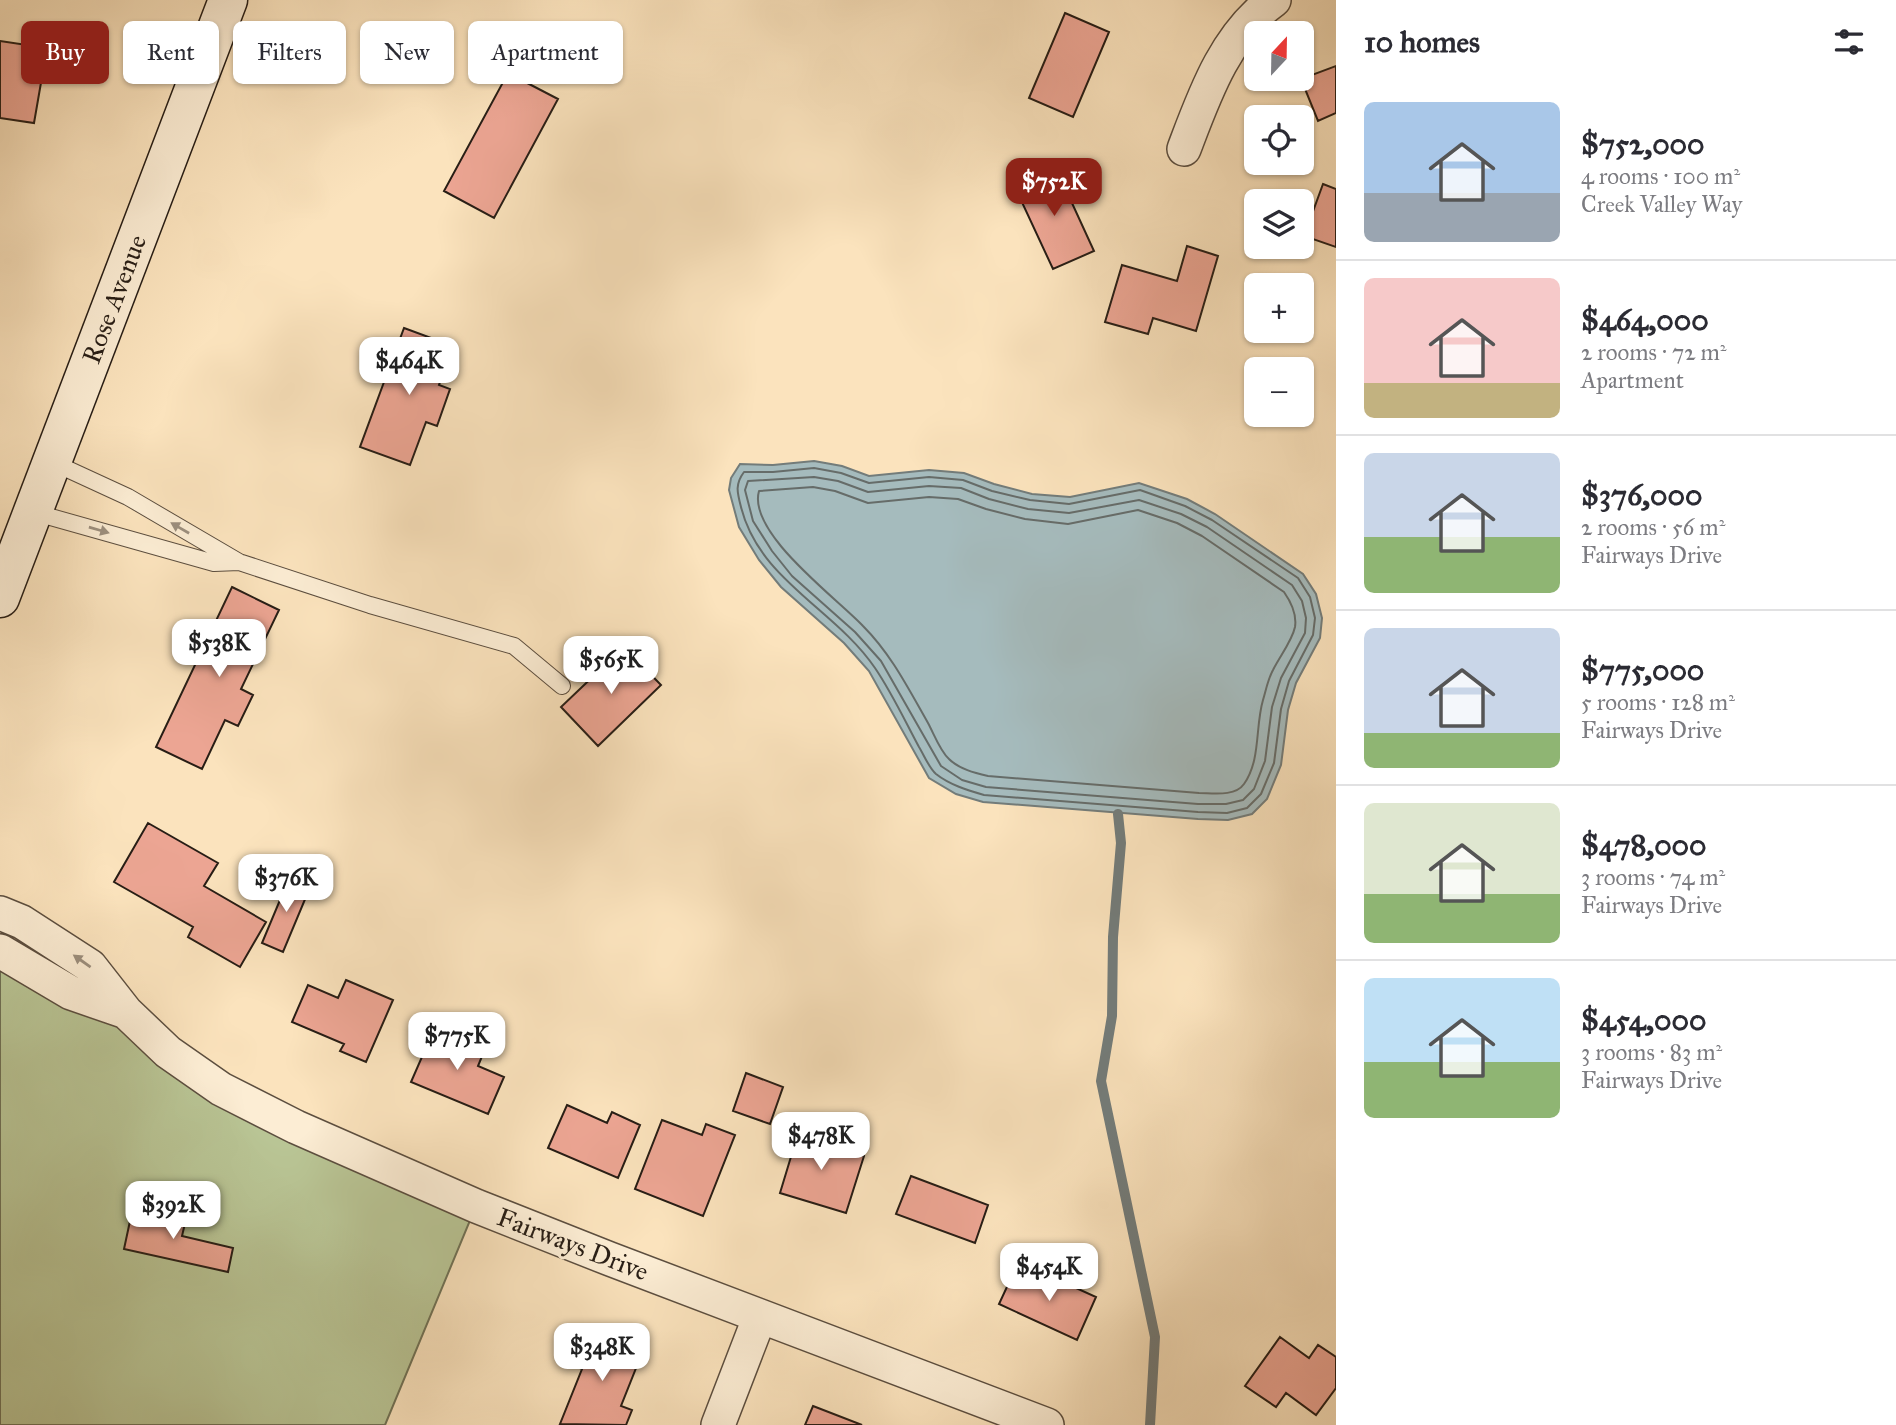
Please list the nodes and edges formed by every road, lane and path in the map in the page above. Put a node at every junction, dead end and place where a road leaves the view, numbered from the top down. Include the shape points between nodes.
1 (228, 0) edge
2 (1274, 0) edge
3 (1184, 149) dead end
4 (52, 462) junction
5 (33, 512) junction
6 (239, 562) junction
7 (0, 598) edge
8 (562, 686) dead end
9 (0, 913) edge
10 (0, 951) edge
11 (126, 1012) junction
12 (760, 1316) junction
13 (718, 1425) edge
14 (1047, 1425) edge

1 - 4 street, Rose Avenue
2 - 3 street via 1233,43
4 - 5 street, Rose Avenue
6 -> 4 lane via 128,497
5 -> 6 lane via 214,563
5 - 7 street, Rose Avenue
6 - 8 lane via 514,646
11 -> 9 street, Fairways Drive via 90,966
10 - 11 street, Fairways Drive via 71,993
11 - 12 street, Fairways Drive via 168,1052 221,1090 296,1127 476,1206
12 - 13 street
12 - 14 street, Fairways Drive

